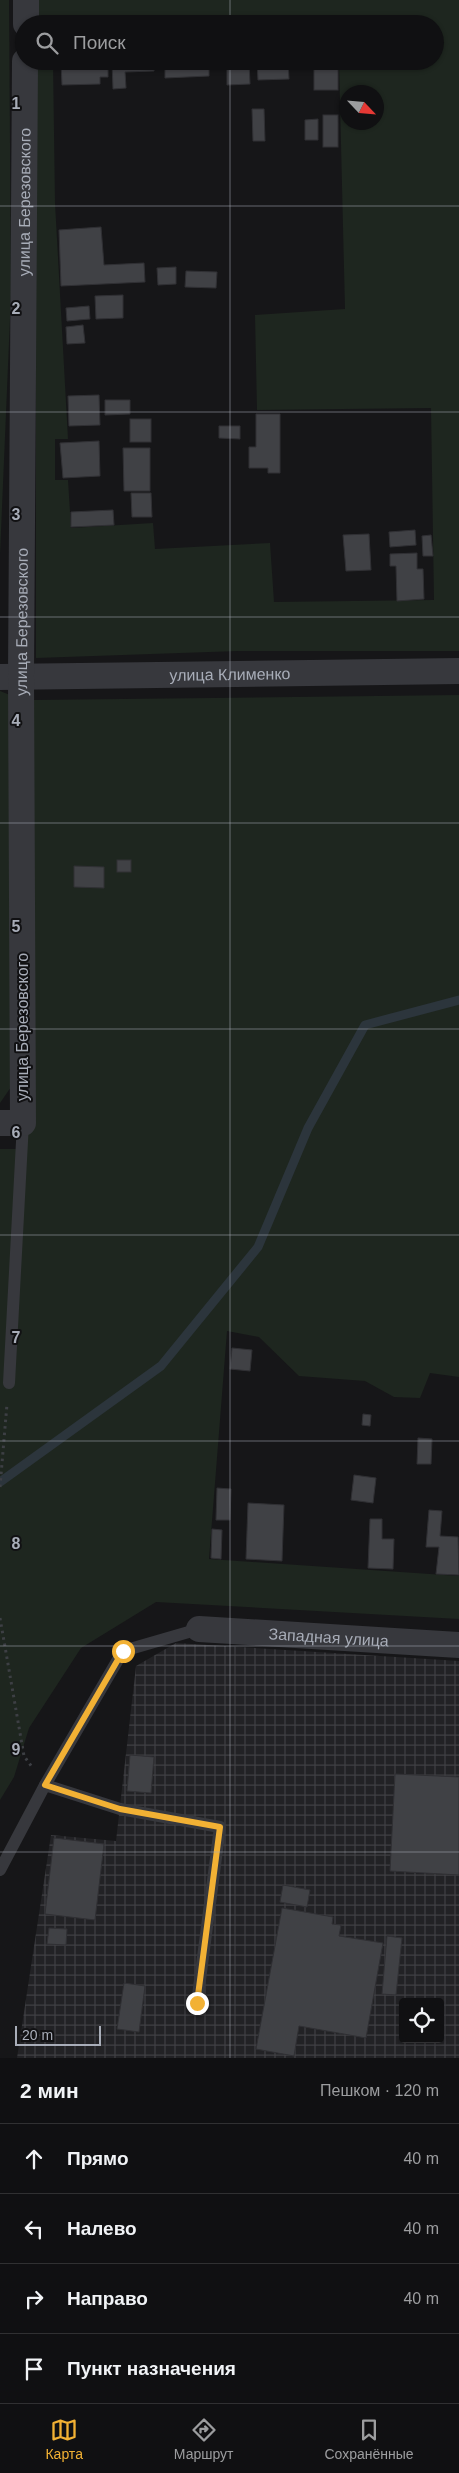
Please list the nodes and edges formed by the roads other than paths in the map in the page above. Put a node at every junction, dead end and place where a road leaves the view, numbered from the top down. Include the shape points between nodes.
1 (26, 0) edge
2 (26, 15) edge
3 (25, 70) edge
4 (459, 671) edge
5 (10, 677) edge
6 (11, 1123) edge
7 (9, 1383) road end
8 (199, 1629) joint
9 (459, 1645) edge
10 (45, 1785) junction
11 (0, 1870) edge
12 (197, 2003) dead end

1 - 2 street
3 - 5 street, улица Березовского
4 - 5 street, улица Клименко
5 - 6 street, улица Березовского
6 - 7 lane
8 - 9 street, Западная улица
8 - 10 lane via 123,1651
10 - 11 lane
10 - 12 lane via 120,1809 220,1827

